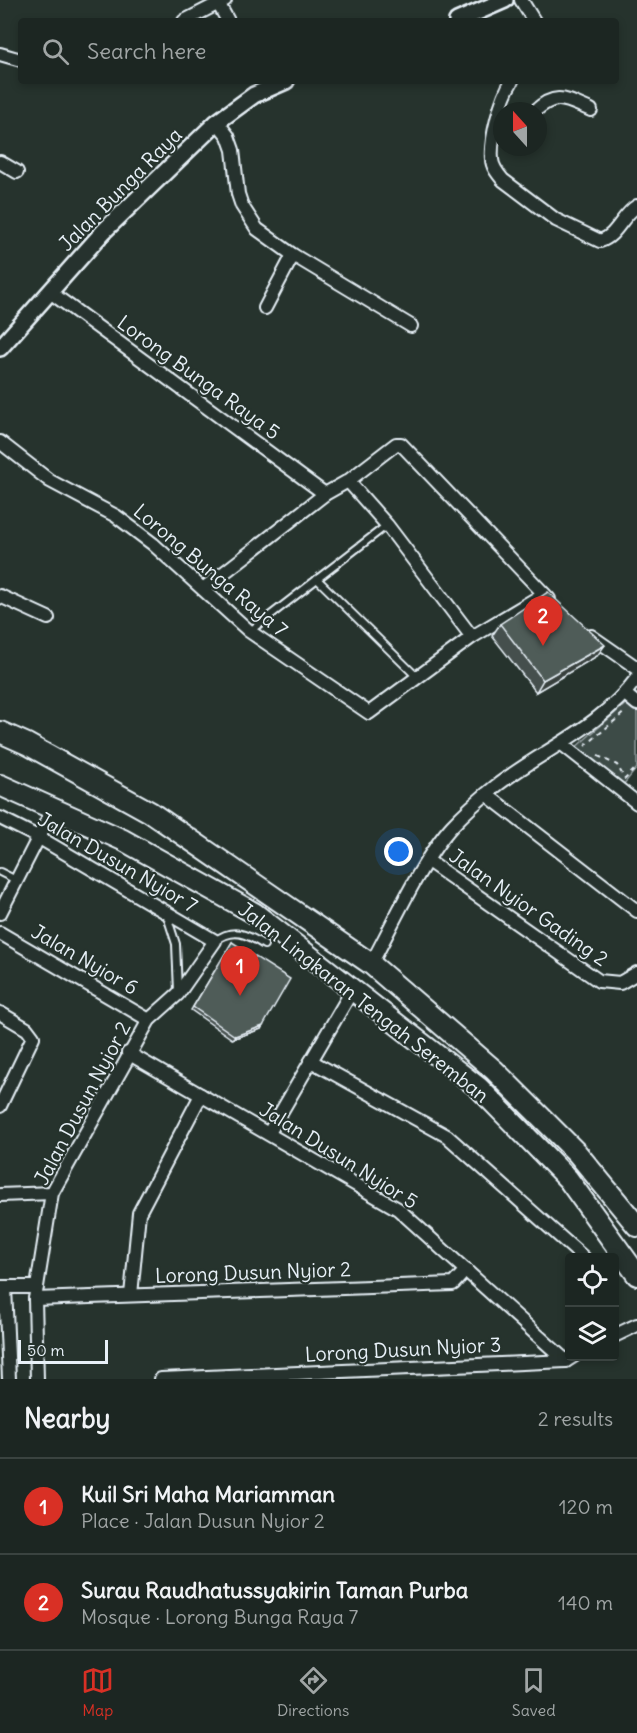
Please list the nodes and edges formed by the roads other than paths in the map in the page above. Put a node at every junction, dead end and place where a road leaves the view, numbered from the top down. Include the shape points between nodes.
1 (521, 0) edge
2 (221, 2) edge
3 (498, 2) edge
4 (190, 18) edge
5 (227, 18) edge
6 (463, 18) edge
7 (532, 18) edge
8 (0, 54) edge
9 (18, 59) edge
10 (511, 84) edge
11 (266, 85) edge
12 (503, 102) edge
13 (547, 102) edge
14 (591, 110) dead end
15 (217, 122) junction
16 (493, 153) edge
17 (0, 162) edge
18 (17, 172) dead end
19 (637, 206) edge
20 (293, 255) junction
21 (50, 292) junction
22 (265, 308) dead end
23 (411, 326) dead end
24 (0, 348) edge
25 (0, 442) edge
26 (348, 481) junction
27 (325, 494) junction
28 (387, 525) junction
29 (317, 579) junction
30 (203, 589) junction
31 (544, 594) junction
32 (0, 596) edge
33 (560, 608) edge
34 (48, 618) dead end
35 (583, 629) edge
36 (249, 631) junction
37 (472, 637) junction
38 (637, 668) edge
39 (417, 677) junction
40 (637, 678) edge
41 (625, 694) junction
42 (634, 707) edge
43 (0, 732) edge
44 (562, 744) junction
45 (0, 785) edge
46 (487, 795) junction
47 (637, 803) edge
48 (53, 809) junction
49 (0, 818) edge
50 (38, 837) junction
51 (428, 861) junction
52 (0, 872) edge
53 (16, 880) junction
54 (637, 911) edge
55 (166, 912) junction
56 (0, 913) edge
57 (0, 933) edge
58 (215, 941) junction
59 (264, 945) dead end
60 (371, 964) junction
61 (637, 973) edge
62 (353, 989) junction
63 (178, 994) junction
64 (0, 1013) edge
65 (149, 1020) junction
66 (128, 1053) junction
67 (311, 1061) junction
68 (201, 1095) junction
69 (0, 1106) edge
70 (269, 1134) junction
71 (52, 1193) junction
72 (0, 1195) edge
73 (637, 1226) edge
74 (579, 1253) edge
75 (466, 1270) junction
76 (637, 1275) edge
77 (2, 1287) edge
78 (36, 1293) junction
79 (131, 1295) junction
80 (637, 1325) edge
81 (619, 1334) edge
82 (565, 1354) edge
83 (565, 1358) edge
84 (322, 1376) edge
85 (238, 1378) edge
86 (9, 1379) edge
87 (37, 1379) edge
88 (161, 1379) edge

1 - 7 street
2 - 4 street
2 - 5 street
3 - 6 street
8 - 9 street
10 - 12 street
11 - 15 street, Jalan Bunga Raya
13 - 14 street via 562,99
15 - 20 street via 233,150 242,206 257,229
15 - 21 street, Jalan Bunga Raya via 104,231
16 - 19 street via 496,171 503,180 556,220 600,240 612,234 626,212
17 - 18 street
20 - 22 street
20 - 23 street
21 - 24 street, Jalan Bunga Raya
21 - 27 street, Lorong Bunga Raya 5
25 - 30 street, Lorong Bunga Raya 7 via 50,481 116,516
26 - 27 street
26 - 28 street
26 - 31 street via 401,444
27 - 30 street
28 - 29 lane
28 - 37 street
29 - 36 lane
29 - 39 lane
30 - 36 street, Lorong Bunga Raya 7
31 - 33 street
31 - 37 street, Lorong Bunga Raya 7
32 - 34 street
35 - 38 street
36 - 39 street, Lorong Bunga Raya 7 via 369,713
37 - 39 street, Lorong Bunga Raya 7
40 - 41 street
41 - 42 street
41 - 44 street
43 - 60 main road, Jalan Lingkaran Tengah Seremban via 150,812
44 - 46 street
44 - 47 street
45 - 48 main road, Jalan Lingkaran Tengah Seremban
46 - 51 street via 451,826
46 - 54 street
48 - 50 street
48 - 62 main road, Jalan Lingkaran Tengah Seremban via 123,840 254,913
49 - 50 street, Jalan Dusun Nyior 7
50 - 53 street
50 - 55 street, Jalan Dusun Nyior 7
51 - 60 street
51 - 61 street, Jalan Nyior Gading 2 via 600,981 620,982
52 - 53 lane
53 - 56 street
55 - 58 street, Jalan Dusun Nyior 7
55 - 63 lane via 176,945
57 - 65 street, Jalan Nyior 6
58 - 59 lane via 235,932
58 - 63 street, Jalan Dusun Nyior 2
60 - 73 main road, Jalan Lingkaran Tengah Seremban via 494,1070 577,1153
62 - 67 street
62 - 76 main road, Jalan Lingkaran Tengah Seremban via 479,1088 568,1179
63 - 65 street, Jalan Dusun Nyior 2
64 - 69 street via 33,1037
65 - 66 street, Jalan Dusun Nyior 2
66 - 68 street, Jalan Dusun Nyior 5
66 - 71 street, Jalan Dusun Nyior 2
67 - 70 street
67 - 74 street via 447,1136
68 - 70 street, Jalan Dusun Nyior 5
68 - 79 street via 139,1213
70 - 75 street, Jalan Dusun Nyior 5 via 398,1209
71 - 72 street
71 - 78 street, Jalan Dusun Nyior 2
75 - 79 street, Lorong Dusun Nyior 2 via 453,1284
75 - 82 street, Jalan Dusun Nyior 5
77 - 78 street, Lorong Dusun Nyior 2
77 - 86 street
78 - 79 street, Lorong Dusun Nyior 2
78 - 87 street, Jalan Dusun Nyior 2
80 - 81 street
83 - 84 street, Lorong Dusun Nyior 3
84 - 85 street, Lorong Dusun Nyior 3
85 - 88 street, Lorong Dusun Nyior 3

